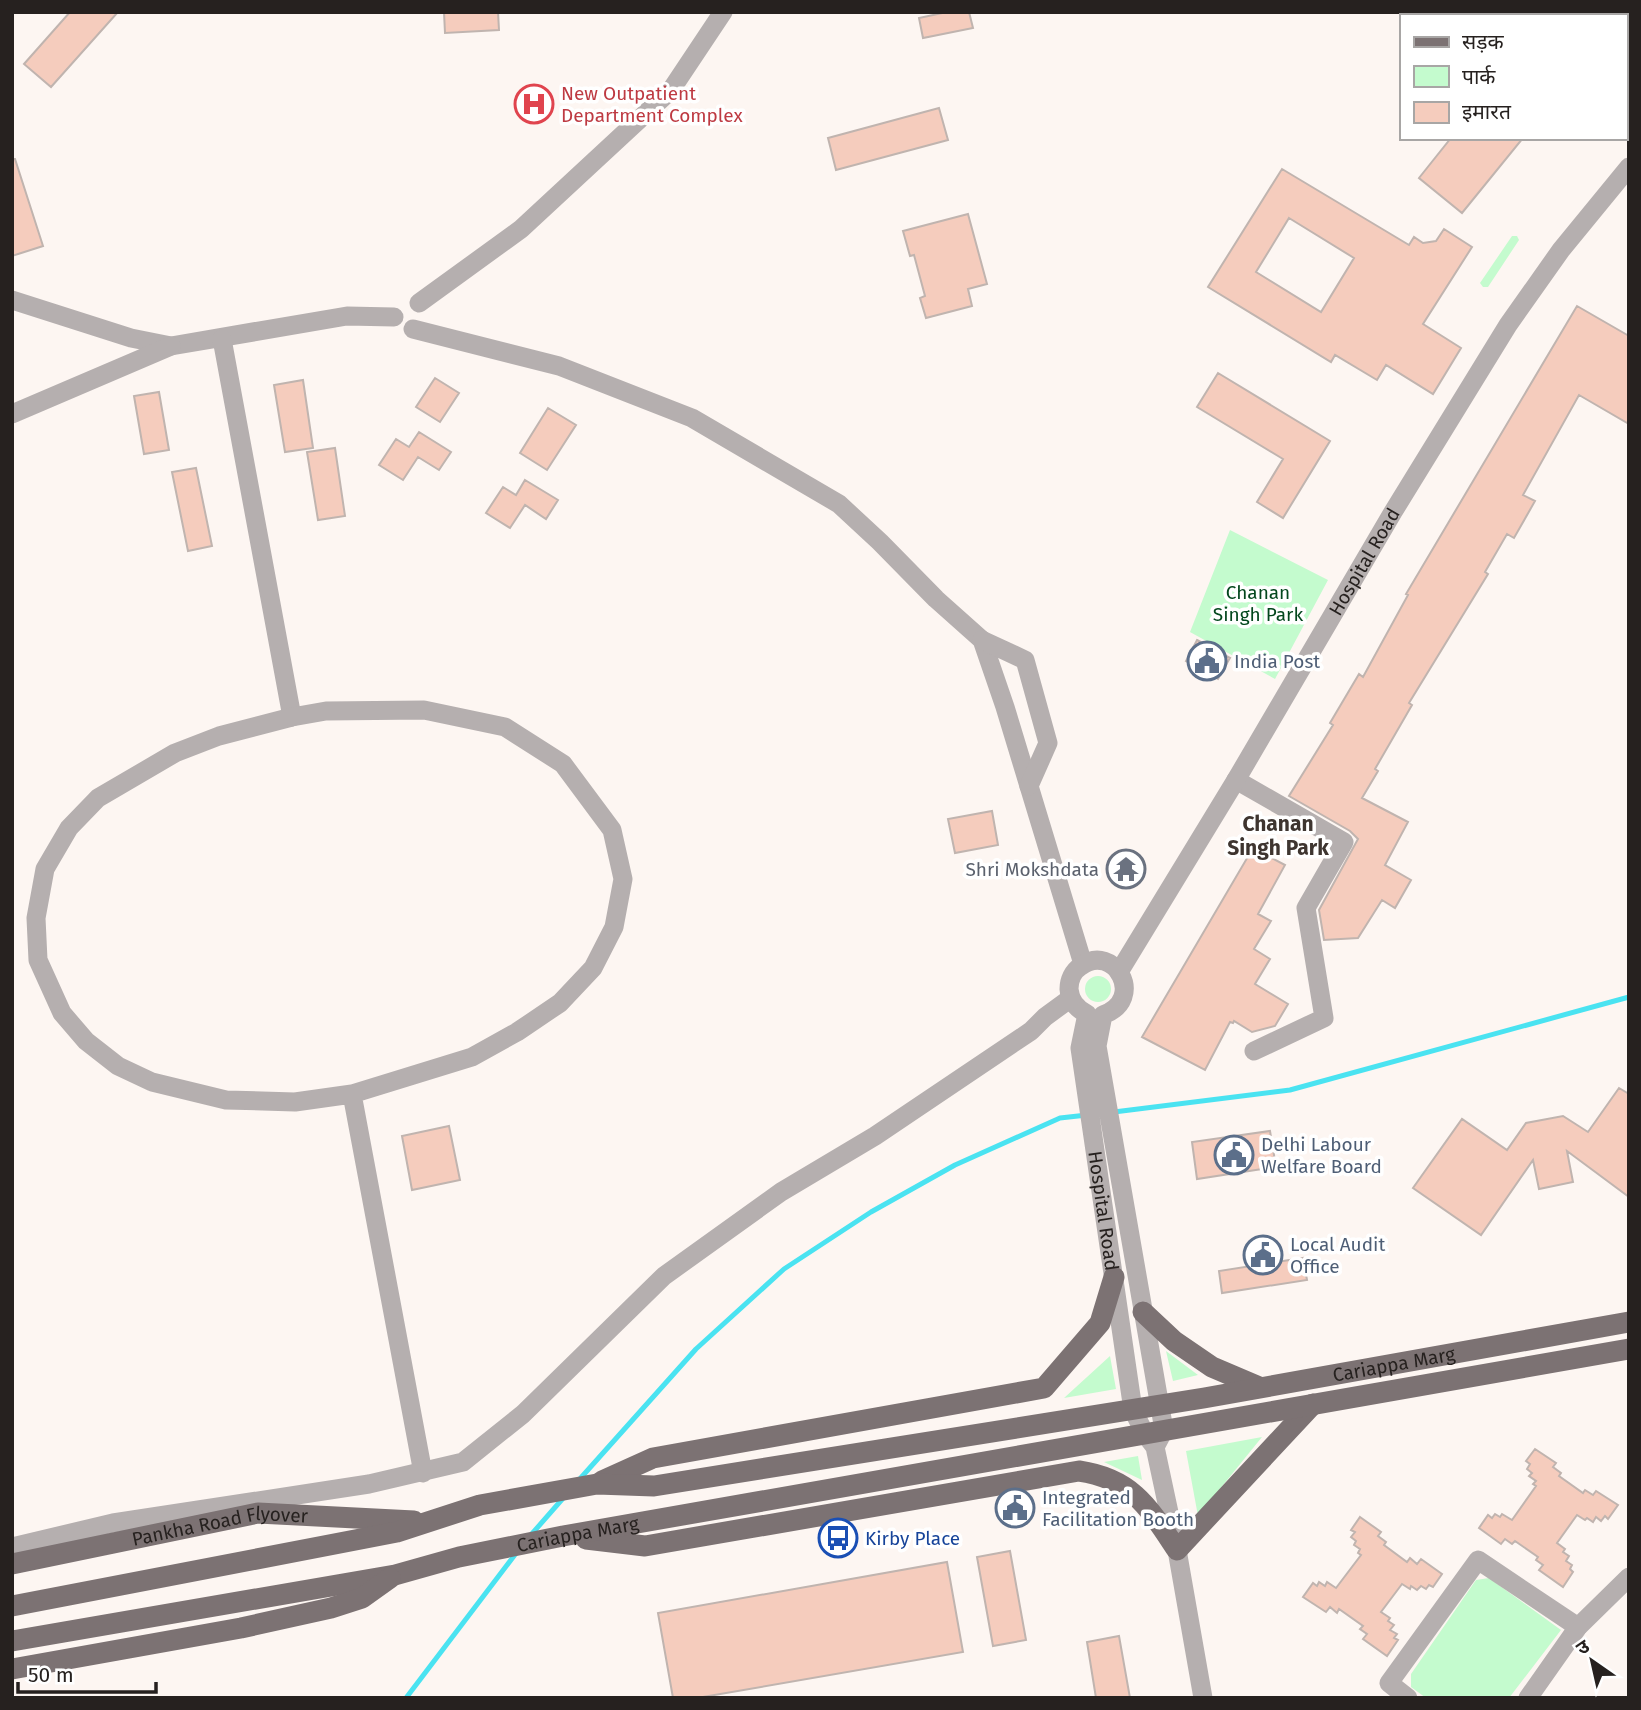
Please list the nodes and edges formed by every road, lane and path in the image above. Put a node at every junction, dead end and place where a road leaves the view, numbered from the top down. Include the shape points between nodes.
1 (723, 12) edge
2 (1629, 167) edge
3 (12, 300) edge
4 (419, 303) dead end
5 (394, 317) dead end
6 (413, 329) dead end
7 (222, 339) junction
8 (172, 346) junction
9 (12, 414) edge
10 (982, 640) junction
11 (292, 716) junction
12 (1237, 780) junction
13 (1030, 786) junction
14 (1083, 964) junction
15 (1119, 972) junction
16 (1071, 998) junction
17 (1095, 1015) junction
18 (1254, 1051) dead end
19 (352, 1094) junction
20 (1104, 1146) junction
21 (1114, 1277) junction
22 (1143, 1312) junction
23 (1629, 1322) edge
24 (1575, 1331) junction
25 (1629, 1349) edge
26 (1580, 1357) junction
27 (1259, 1387) junction
28 (1313, 1404) junction
29 (1160, 1405) junction
30 (1133, 1410) junction
31 (1155, 1437) junction
32 (423, 1473) junction
33 (597, 1484) junction
34 (429, 1522) junction
35 (563, 1536) junction
36 (12, 1547) edge
37 (1177, 1550) junction
38 (12, 1564) edge
39 (395, 1575) junction
40 (1629, 1577) edge
41 (12, 1606) edge
42 (1578, 1627) junction
43 (12, 1641) edge
44 (12, 1669) edge
45 (1203, 1698) edge
46 (1408, 1698) edge
47 (1528, 1698) edge

1 - 4 street via 671,90 521,229
2 - 12 street, Hospital Road via 1561,250 1508,325
3 - 8 street via 131,338
5 - 7 street via 347,316
6 - 10 street via 559,366 692,418 839,504
7 - 8 street
7 - 11 street
8 - 9 street
10 - 13 street
10 - 13 street via 1025,660 1048,743
11 - 19 street via 175,753 99,798 69,828 45,869 36,918 38,960 62,1013 86,1041 118,1066 152,1082 226,1100 295,1102
11 - 19 street via 424,710 505,727 563,764 612,830 623,878 614,927 599,958 560,1003 472,1057
12 - 15 street, Hospital Road
12 - 18 street via 1344,842 1306,908 1324,1018
13 - 14 street
14 - 15 street via 1107,962
14 - 16 street via 1072,975
15 - 17 street via 1125,986 1121,1002 1110,1013
16 - 17 street via 1080,1011
16 - 32 street via 1031,1031 875,1136 781,1192 664,1276 523,1414 463,1462
17 - 20 street, Hospital Road via 1080,1048 1092,1067
19 - 32 street
20 - 21 street, Hospital Road
20 - 22 street, Hospital Road
21 - 30 street, Hospital Road
21 - 33 main road via 1100,1323 1044,1388 653,1458
22 - 27 main road via 1212,1367
22 - 29 street, Hospital Road
23 - 24 main road, Cariappa Marg
24 - 26 main road
24 - 27 main road, Cariappa Marg
25 - 26 main road, Cariappa Marg
26 - 28 main road, Cariappa Marg
27 - 29 main road, Cariappa Marg
28 - 31 main road, Cariappa Marg
28 - 37 main road
29 - 30 main road, Cariappa Marg
29 - 31 street, Hospital Road
30 - 31 street, Hospital Road
30 - 33 main road, Cariappa Marg via 654,1486
31 - 35 main road, Cariappa Marg
31 - 37 street
32 - 36 street via 113,1523
33 - 34 main road, Cariappa Marg via 480,1505
34 - 38 main road, Pankha Road Flyover via 258,1513
34 - 41 main road, Cariappa Marg
35 - 37 main road via 645,1546 1079,1471 1110,1478 1136,1494
35 - 39 main road, Cariappa Marg
37 - 45 street
39 - 43 main road, Cariappa Marg
39 - 44 main road via 362,1598 331,1608
40 - 42 street
42 - 46 street via 1478,1560 1389,1683
42 - 47 street

